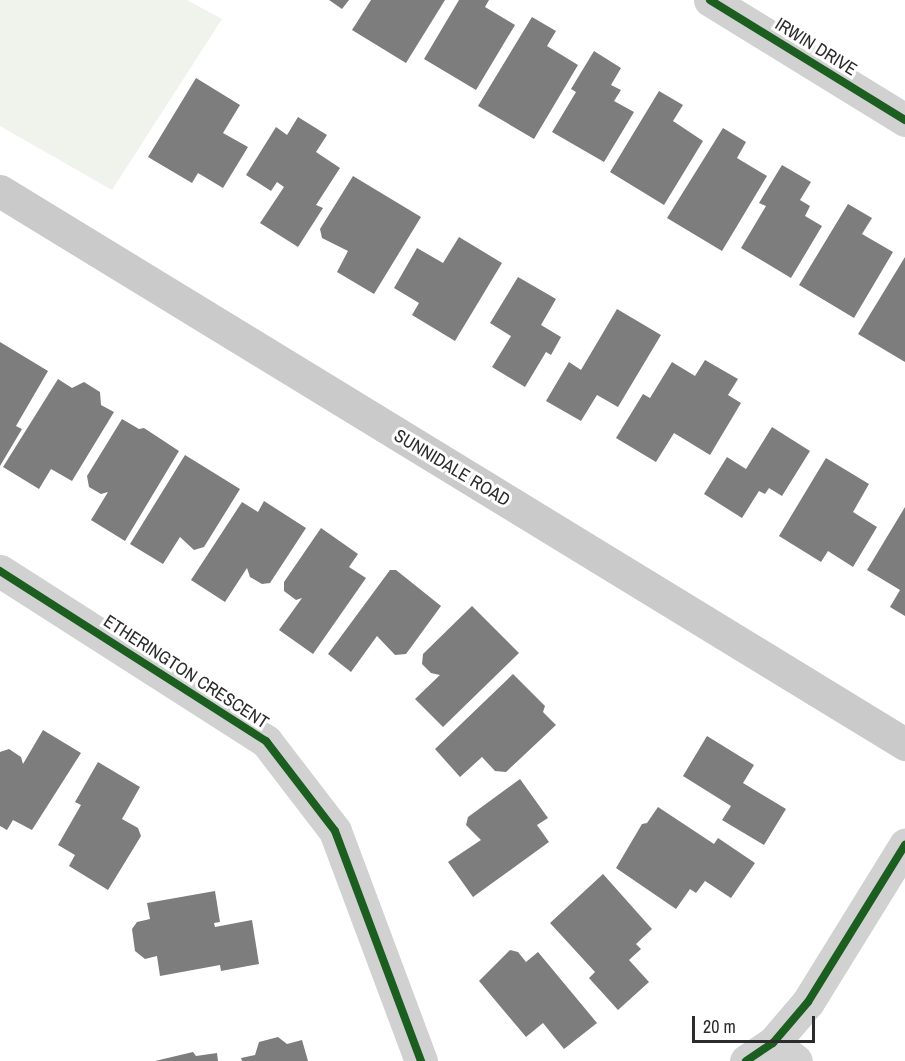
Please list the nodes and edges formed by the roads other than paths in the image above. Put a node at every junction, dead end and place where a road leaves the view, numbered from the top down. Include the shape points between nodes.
1 (710, 0) edge
2 (905, 120) edge
3 (0, 191) edge
4 (0, 571) edge
5 (905, 744) edge
6 (905, 845) edge
7 (772, 1055) edge
8 (421, 1061) edge

1 - 2 street, IRWIN DRIVE
3 - 5 main road, SUNNIDALE ROAD
4 - 8 street, ETHERINGTON CRESCENT via 266,741 335,831
6 - 7 street

